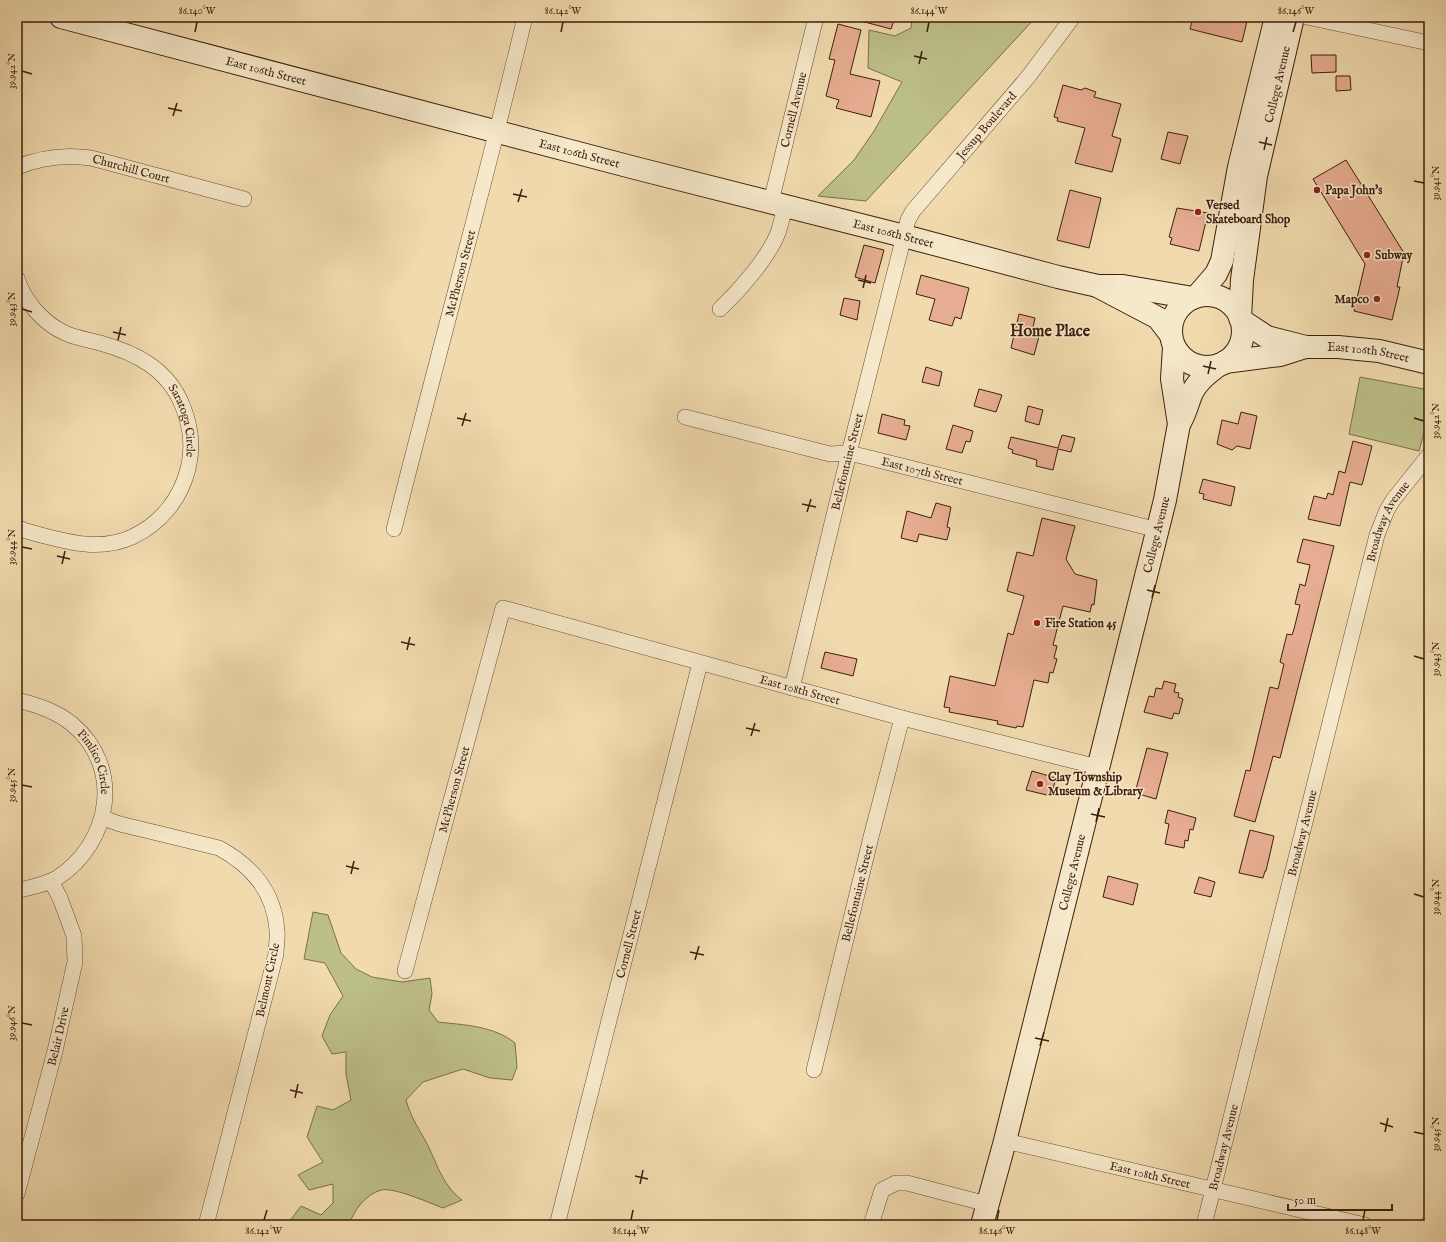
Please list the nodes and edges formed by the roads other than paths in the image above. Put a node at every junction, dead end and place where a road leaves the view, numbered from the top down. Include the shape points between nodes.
1 (525, 17) edge
2 (816, 17) edge
3 (1073, 17) edge
4 (1276, 17) edge
5 (1293, 17) edge
6 (1307, 17) edge
7 (71, 18) edge
8 (1429, 43) edge
9 (496, 131) junction
10 (17, 167) edge
11 (244, 199) dead end
12 (778, 204) junction
13 (904, 236) junction
14 (17, 278) edge
15 (1098, 286) junction
16 (1195, 297) junction
17 (720, 309) dead end
18 (1241, 319) junction
19 (1173, 341) junction
20 (1306, 347) junction
21 (1429, 363) edge
22 (1222, 364) junction
23 (685, 417) dead end
24 (1179, 424) junction
25 (849, 453) junction
26 (1429, 455) edge
27 (17, 527) edge
28 (394, 529) dead end
29 (1158, 530) junction
30 (503, 608) joint
31 (700, 663) junction
32 (792, 688) junction
33 (17, 700) edge
34 (902, 718) junction
35 (1098, 767) junction
36 (103, 818) junction
37 (51, 881) junction
38 (17, 891) edge
39 (405, 971) dead end
40 (814, 1070) dead end
41 (1005, 1141) junction
42 (1212, 1189) junction
43 (17, 1194) edge
44 (987, 1204) junction
45 (206, 1225) edge
46 (557, 1225) edge
47 (871, 1225) edge
48 (982, 1225) edge
49 (1204, 1225) edge
50 (1365, 1225) edge

1 - 9 street, McPherson Street
2 - 12 street, Cornell Avenue
3 - 13 street, Jessup Boulevard via 1028,77 912,212
4 - 16 main road, College Avenue via 1239,166 1222,261 1216,274
5 - 18 main road, College Avenue via 1256,176 1242,280
6 - 8 street
7 - 9 main road, East 106th Street
9 - 12 main road, East 106th Street
9 - 28 street, McPherson Street
10 - 11 street, Churchill Court via 55,156 71,155 91,158
12 - 13 main road, East 106th Street
12 - 17 street via 778,232 746,281
13 - 15 main road, East 106th Street
13 - 25 street, Bellefontaine Street
14 - 27 street, Saratoga Circle via 39,315 51,325 66,334 126,351 148,363 166,378 178,394 187,416 191,452 186,476 171,506 151,526 128,539 83,545
15 - 16 main road, East 106th Street via 1123,286
15 - 19 main road, East 106th Street via 1154,316
16 - 18 main road via 1208,295 1222,299 1234,308
16 - 19 main road via 1182,305 1174,316
18 - 20 main road, East 106th Street via 1266,337
18 - 22 main road via 1243,333 1240,344 1234,355
19 - 22 main road via 1180,356 1193,364 1204,367
19 - 24 main road, College Avenue via 1172,379
20 - 21 main road, East 106th Street via 1379,351
20 - 22 main road, East 106th Street via 1280,355
22 - 24 main road, College Avenue via 1207,373 1191,393
23 - 25 street, East 107th Street via 830,454
24 - 29 main road, College Avenue
25 - 29 street, East 107th Street
25 - 32 street, Bellefontaine Street
26 - 42 street, Broadway Avenue via 1393,500 1377,535
29 - 35 main road, College Avenue
30 - 31 street, East 108th Street
30 - 39 street, McPherson Street
31 - 32 street, East 108th Street
31 - 46 street, Cornell Street
32 - 34 street, East 108th Street
33 - 36 street, Pimlico Circle via 44,707 73,725 85,738 102,775 105,804
34 - 35 street, East 108th Street
34 - 40 street, Bellefontaine Street
35 - 41 main road, College Avenue
36 - 37 street, Pimlico Circle via 96,836 80,858
36 - 45 street, Belmont Circle via 219,848 232,855 259,879 270,901 278,930 272,973
37 - 38 street, Pimlico Circle
37 - 43 street, Belair Drive via 74,936 75,962
41 - 42 street, East 108th Street
41 - 44 main road, College Avenue
42 - 49 street, Broadway Avenue
42 - 50 street, East 108th Street
44 - 47 street via 915,1184 896,1183 882,1190
44 - 48 main road, College Avenue

